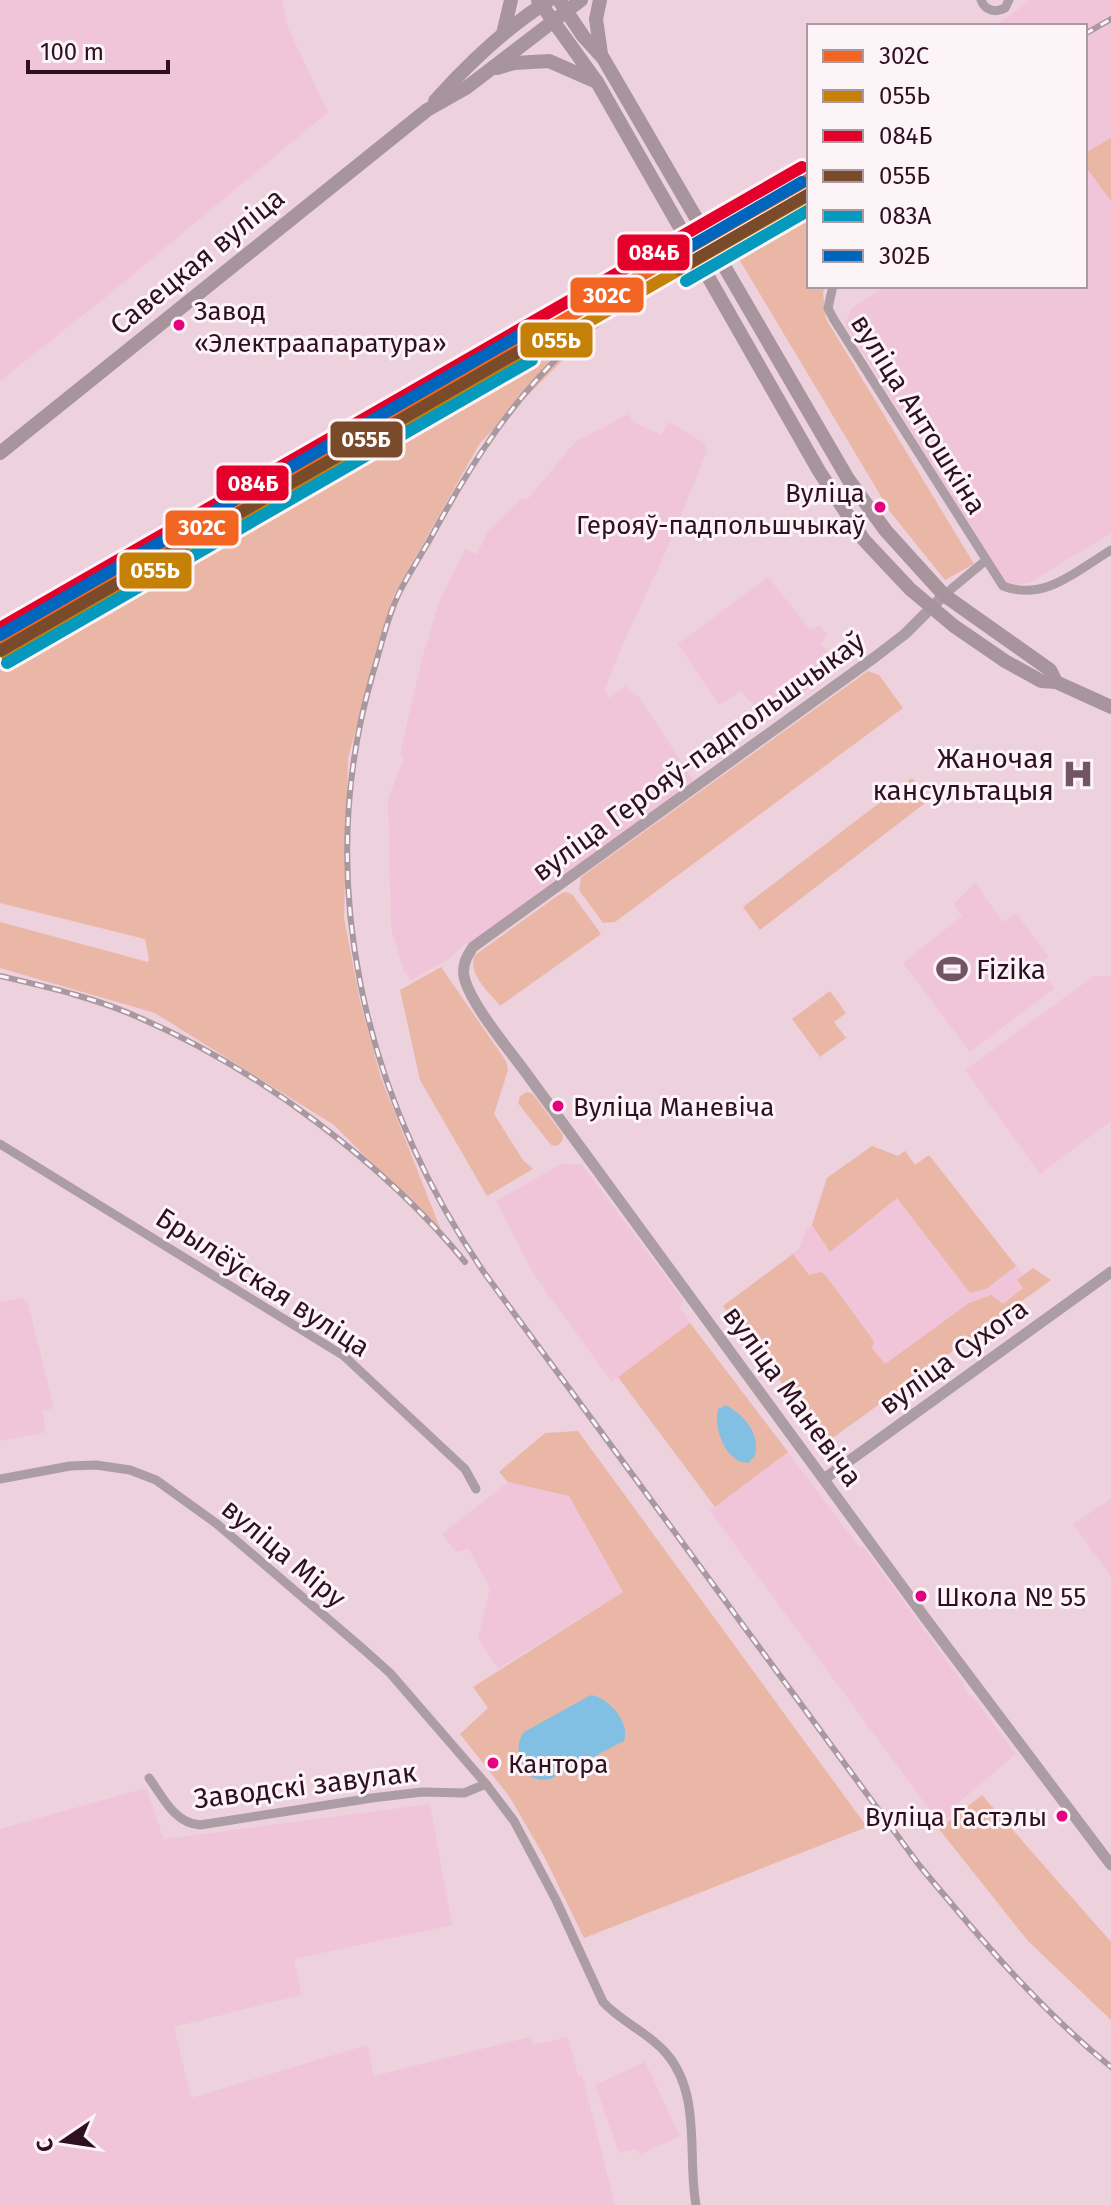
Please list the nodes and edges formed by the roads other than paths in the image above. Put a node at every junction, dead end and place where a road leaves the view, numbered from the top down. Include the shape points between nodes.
1 (511, 0) edge
2 (581, 0) edge
3 (600, 0) edge
4 (981, 0) edge
5 (1009, 0) edge
6 (544, 2) edge
7 (563, 6) edge
8 (553, 22) junction
9 (501, 38) junction
10 (603, 58) junction
11 (483, 75) junction
12 (597, 82) junction
13 (427, 110) junction
14 (678, 186) junction
15 (663, 194) junction
16 (833, 288) edge
17 (0, 453) edge
18 (1111, 550) edge
19 (985, 561) junction
20 (944, 595) junction
21 (933, 608) junction
22 (1056, 682) junction
23 (1111, 707) edge
24 (473, 947) joint
25 (0, 1144) edge
26 (1111, 1272) edge
27 (0, 1479) edge
28 (824, 1479) junction
29 (476, 1489) dead end
30 (149, 1778) dead end
31 (486, 1784) junction
32 (1111, 1865) edge
33 (696, 2205) edge

1 - 9 main road
2 - 7 main road, Савецкая вуліца
3 - 10 main road via 596,19
4 - 5 street via 994,11 1005,8
6 - 8 main road
6 - 9 main road, Савецкая вуліца
7 - 8 main road, Савецкая вуліца
7 - 10 main road
8 - 11 main road, Савецкая вуліца
8 - 12 main road
9 - 13 main road, Савецкая вуліца
10 - 14 main road
11 - 12 main road via 514,63 549,61
11 - 13 main road, Савецкая вуліца
12 - 15 main road
13 - 17 main road, Савецкая вуліца
14 - 15 main road via 672,196
14 - 20 main road via 848,479 901,550
15 - 21 main road via 849,518 887,567
16 - 19 street, вуліца Антошкіна via 828,308 833,318
18 - 19 street, вуліца Антошкіна via 1034,592 1003,586
19 - 20 street
20 - 21 street, вуліца Герояў-падпольшчыкаў
20 - 22 main road via 1050,670
21 - 22 main road via 1005,661 1041,681
21 - 24 street, вуліца Герояў-падпольшчыкаў via 875,657
22 - 23 main road
24 - 28 street, вуліца Маневіча via 464,978 478,1005
25 - 29 street, Брылёўская вуліца via 344,1356 465,1469
26 - 28 street, вуліца Сухога
27 - 31 street, вуліца Міру via 96,1465 156,1480 217,1524 390,1673
28 - 32 street, вуліца Маневіча
30 - 31 street, Заводскі завулак via 179,1819 200,1825 372,1798 464,1793
31 - 33 street, вуліца Міру via 528,1845 603,2002 656,2043 679,2074 688,2103

